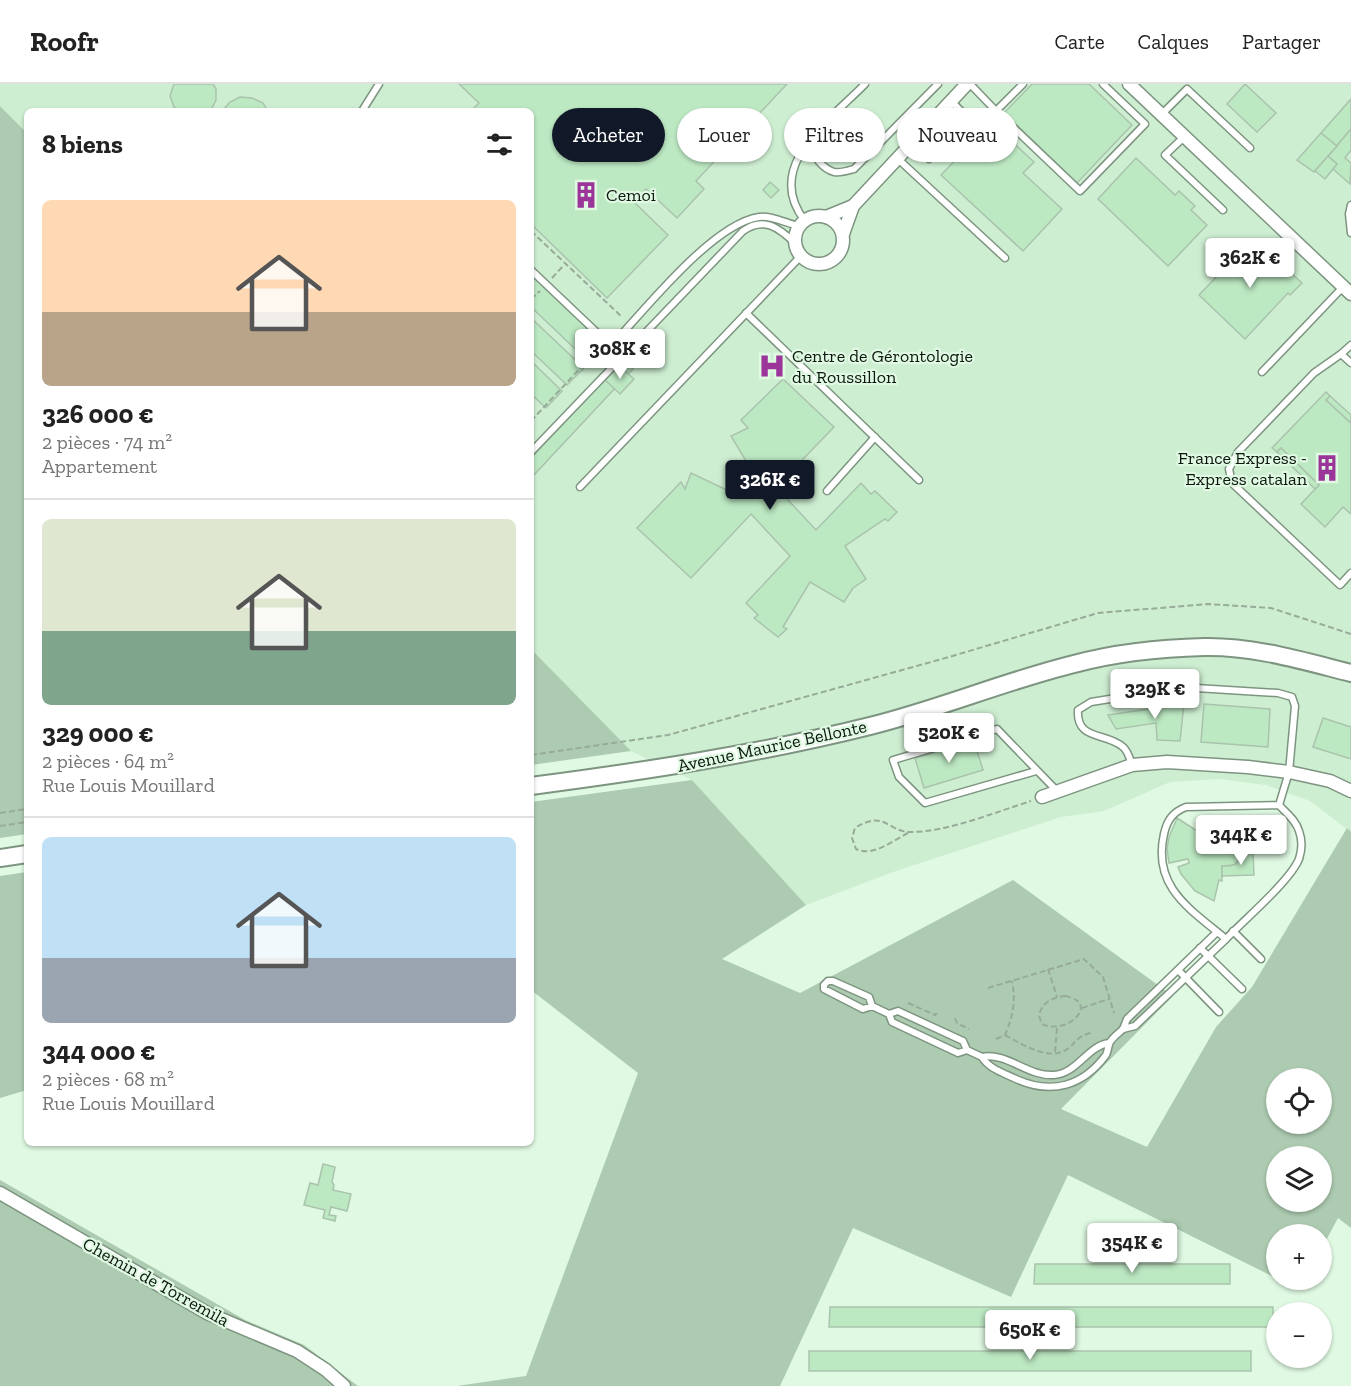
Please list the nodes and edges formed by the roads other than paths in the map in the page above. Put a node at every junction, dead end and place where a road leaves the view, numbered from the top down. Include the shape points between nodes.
1 (379, 84) edge
2 (865, 84) edge
3 (938, 84) edge
4 (969, 84) edge
5 (1023, 84) edge
6 (1103, 84) edge
7 (1129, 84) edge
8 (1188, 87) edge
9 (951, 101) junction
10 (364, 108) edge
11 (841, 108) edge
12 (944, 108) edge
13 (958, 108) edge
14 (993, 108) edge
15 (999, 108) edge
16 (1162, 114) junction
17 (1018, 132) edge
18 (1185, 136) junction
19 (885, 138) edge
20 (1250, 148) dead end
21 (897, 159) edge
22 (796, 162) edge
23 (819, 162) edge
24 (861, 162) edge
25 (900, 162) edge
26 (1351, 205) edge
27 (853, 206) junction
28 (1223, 210) dead end
29 (826, 217) junction
30 (802, 224) junction
31 (1351, 232) edge
32 (843, 234) junction
33 (795, 243) junction
34 (801, 256) junction
35 (1005, 258) dead end
36 (534, 273) edge
37 (1347, 291) edge
38 (746, 314) junction
39 (1351, 345) edge
40 (611, 346) junction
41 (1341, 354) junction
42 (624, 355) junction
43 (1351, 363) edge
44 (1262, 372) dead end
45 (875, 437) junction
46 (534, 449) edge
47 (920, 480) dead end
48 (580, 488) dead end
49 (827, 490) dead end
50 (1351, 573) edge
51 (1351, 673) edge
52 (1132, 765) junction
53 (1036, 771) junction
54 (1289, 772) junction
55 (534, 786) edge
56 (1058, 791) junction
57 (1351, 791) edge
58 (1042, 797) road end
59 (1279, 805) junction
60 (24, 854) edge
61 (0, 858) edge
62 (1233, 931) junction
63 (1218, 932) junction
64 (1226, 939) junction
65 (1200, 948) junction
66 (1208, 955) junction
67 (1261, 959) dead end
68 (1178, 970) junction
69 (1186, 977) junction
70 (1242, 989) dead end
71 (872, 1006) junction
72 (1220, 1012) dead end
73 (889, 1014) junction
74 (1123, 1029) junction
75 (1109, 1043) junction
76 (967, 1050) junction
77 (982, 1057) junction
78 (0, 1193) edge
79 (344, 1386) edge

1 - 10 lane
2 - 11 lane
3 - 19 lane
4 - 9 street
4 - 14 lane
5 - 15 lane
6 - 17 lane via 1146,124 1080,191
7 - 16 street
8 - 16 lane
8 - 20 lane
9 - 12 street
9 - 13 lane
16 - 18 street
18 - 28 lane via 1164,155
18 - 37 street
21 - 27 street
22 - 30 lane via 790,185
23 - 24 lane via 833,171 844,172
25 - 35 lane
26 - 31 lane
27 - 29 street
27 - 32 street
29 - 30 street
29 - 32 street via 837,223
30 - 33 street via 796,231
30 - 40 lane via 761,217 729,230 704,246
32 - 34 street via 842,249 834,260 820,265
33 - 34 street
33 - 42 lane via 779,228 768,224 750,226
34 - 38 lane
36 - 40 lane
37 - 44 lane
38 - 45 lane
38 - 48 lane
39 - 41 lane
40 - 42 lane
41 - 43 lane
41 - 50 lane via 1314,373 1239,452 1229,469 1232,483 1340,585
42 - 46 lane
45 - 47 lane
45 - 49 lane
51 - 55 main road, Avenue Maurice Bellonte via 1273,653 1206,647 1149,651 1076,663 873,725 777,748
52 - 54 street via 1167,762
52 - 54 lane via 1125,749 1083,729 1078,710 1091,702 1196,688 1278,693 1292,698 1295,706
52 - 56 street
53 - 53 lane via 997,729 893,760 899,777 925,803
53 - 56 lane
54 - 57 street via 1330,781
54 - 59 lane
56 - 58 street
59 - 62 lane via 1300,831 1299,858 1291,873
59 - 63 lane via 1185,807 1174,811 1165,826 1161,862 1165,876 1178,898
60 - 61 main road
62 - 64 lane
62 - 67 lane
63 - 64 lane
63 - 65 lane
64 - 66 lane
65 - 66 lane
65 - 68 lane
66 - 69 lane
66 - 70 lane
68 - 69 lane
68 - 74 lane via 1127,1019
69 - 72 lane
69 - 74 lane via 1135,1026
71 - 71 lane via 869,997 842,985 828,981 824,985 824,989 863,1009
71 - 73 lane
73 - 76 lane via 898,1011 963,1041
73 - 76 lane via 892,1022 958,1053
74 - 75 lane
75 - 77 lane via 1100,1044 1078,1065 1058,1075 1039,1075 992,1055
75 - 77 lane via 1107,1053 1070,1085 1039,1087 1023,1082 987,1065
76 - 77 lane
78 - 79 street, Chemin de Torremila via 207,1313 297,1351

